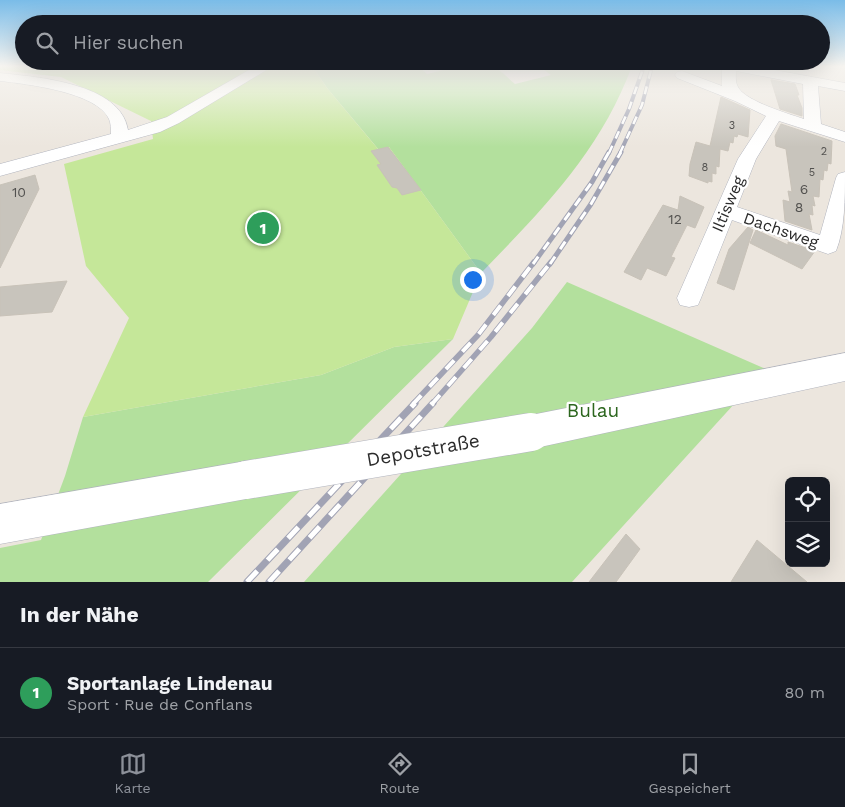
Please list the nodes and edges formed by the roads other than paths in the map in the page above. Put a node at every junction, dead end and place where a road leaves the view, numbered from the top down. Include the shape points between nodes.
1 (77, 93) edge
2 (219, 93) edge
3 (728, 93) edge
4 (735, 93) edge
5 (811, 93) edge
6 (738, 97) junction
7 (776, 114) junction
8 (813, 127) junction
9 (120, 137) junction
10 (845, 137) edge
11 (0, 170) edge
12 (845, 178) edge
13 (725, 210) junction
14 (688, 298) dead end
15 (845, 367) edge
16 (0, 524) edge

1 - 9 street via 100,102 114,113
2 - 9 street via 173,120
3 - 6 street
4 - 6 street
5 - 8 street
6 - 7 street
7 - 8 street
7 - 13 street, Iltisweg via 747,159
8 - 10 street
9 - 11 street
12 - 13 street, Dachsweg via 828,246
13 - 14 street, Iltisweg
15 - 16 main road, Depotstraße, bridge via 531,432

